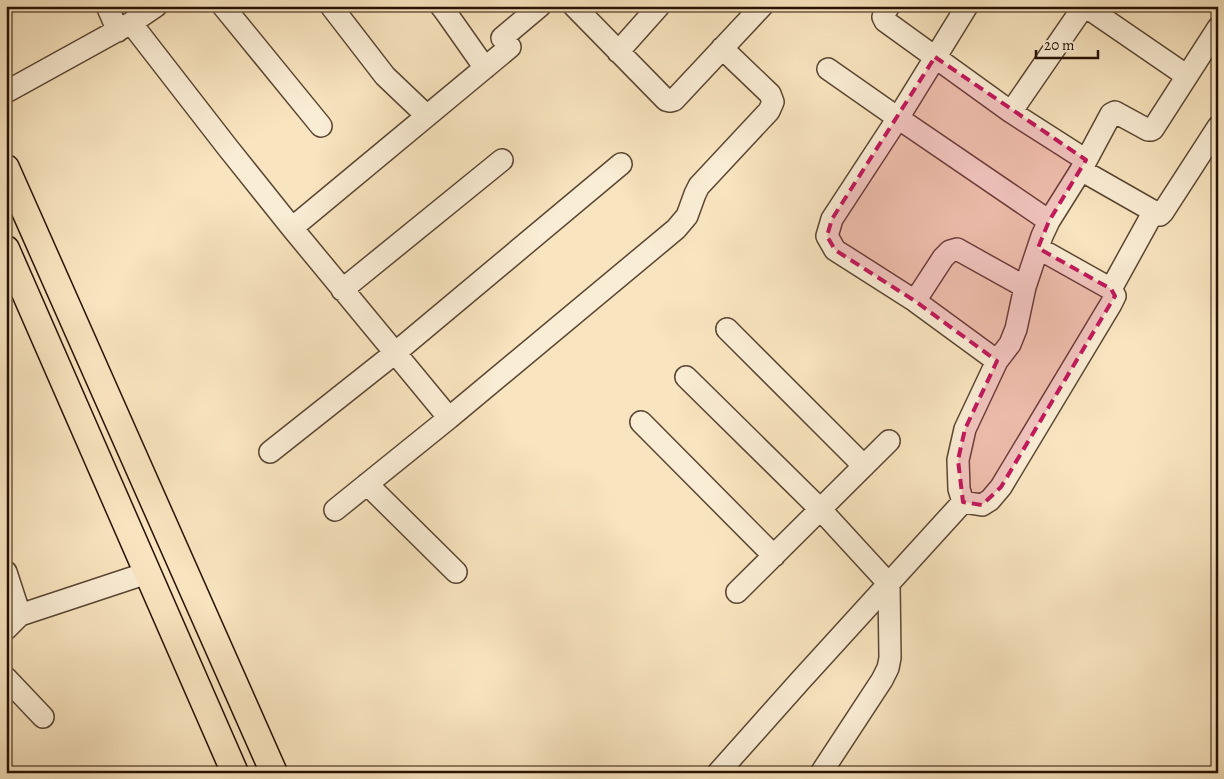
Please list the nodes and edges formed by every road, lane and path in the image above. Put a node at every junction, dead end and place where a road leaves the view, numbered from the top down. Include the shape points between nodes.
1 (106, 6) edge
2 (156, 6) edge
3 (223, 6) edge
4 (331, 6) edge
5 (441, 6) edge
6 (540, 6) edge
7 (574, 6) edge
8 (659, 6) edge
9 (762, 6) edge
10 (889, 6) edge
11 (967, 6) edge
12 (1084, 6) edge
13 (124, 27) junction
14 (1218, 28) edge
15 (722, 48) junction
16 (618, 52) junction
17 (935, 57) junction
18 (485, 68) junction
19 (828, 69) dead end
20 (1187, 76) junction
21 (6, 92) edge
22 (1011, 112) junction
23 (427, 116) junction
24 (898, 118) junction
25 (321, 126) dead end
26 (1218, 126) edge
27 (502, 160) dead end
28 (621, 164) dead end
29 (1083, 165) junction
30 (6, 168) edge
31 (1154, 211) junction
32 (1049, 221) junction
33 (292, 228) junction
34 (1038, 248) junction
35 (6, 249) edge
36 (1026, 287) junction
37 (1111, 289) junction
38 (342, 290) junction
39 (915, 301) junction
40 (727, 329) dead end
41 (395, 353) junction
42 (997, 361) junction
43 (686, 377) dead end
44 (449, 418) junction
45 (641, 422) dead end
46 (889, 441) dead end
47 (270, 452) dead end
48 (864, 466) junction
49 (366, 484) junction
50 (963, 502) junction
51 (335, 510) dead end
52 (821, 510) junction
53 (774, 556) junction
54 (6, 572) edge
55 (456, 572) dead end
56 (147, 573) junction
57 (889, 584) junction
58 (737, 592) dead end
59 (13, 622) edge
60 (6, 678) edge
61 (43, 717) dead end
62 (235, 773) edge
63 (274, 773) edge
64 (718, 773) edge
65 (821, 773) edge

1 - 13 street
2 - 13 street
3 - 25 street
4 - 23 street via 385,76
5 - 18 street
6 - 18 street
7 - 16 street
8 - 16 street
9 - 15 street
10 - 17 street via 883,17 885,20
11 - 17 street
12 - 20 street
12 - 22 street
13 - 21 street
13 - 33 street
14 - 20 street
15 - 16 street via 670,101
15 - 44 street via 770,94 769,111 699,186 687,216 676,229
17 - 22 street
17 - 24 street
18 - 23 street
19 - 24 street
20 - 29 street via 1153,129 1115,112 1111,114
22 - 29 street
23 - 33 street
24 - 32 street
24 - 39 street via 832,219 827,236 835,250
26 - 31 street via 1164,212 1160,215
27 - 38 street
28 - 41 street
29 - 31 street
29 - 32 street
30 - 63 main road
31 - 37 street
32 - 34 street
33 - 38 street
34 - 36 street
34 - 37 street
35 - 56 main road
36 - 39 street via 957,249 943,258
36 - 42 street via 1010,344
37 - 50 street via 1115,296 1111,304 1001,487 982,505
38 - 41 street
39 - 42 street
40 - 48 street
41 - 44 street
41 - 47 street
42 - 50 street via 963,437 958,460
43 - 52 street
44 - 49 street
45 - 53 street
46 - 48 street
48 - 52 street
49 - 51 street
49 - 55 street
50 - 57 street
52 - 53 street
52 - 57 street
53 - 58 street
54 - 59 street
56 - 59 street
56 - 62 main road
57 - 64 street
57 - 65 street via 888,668
60 - 61 street

